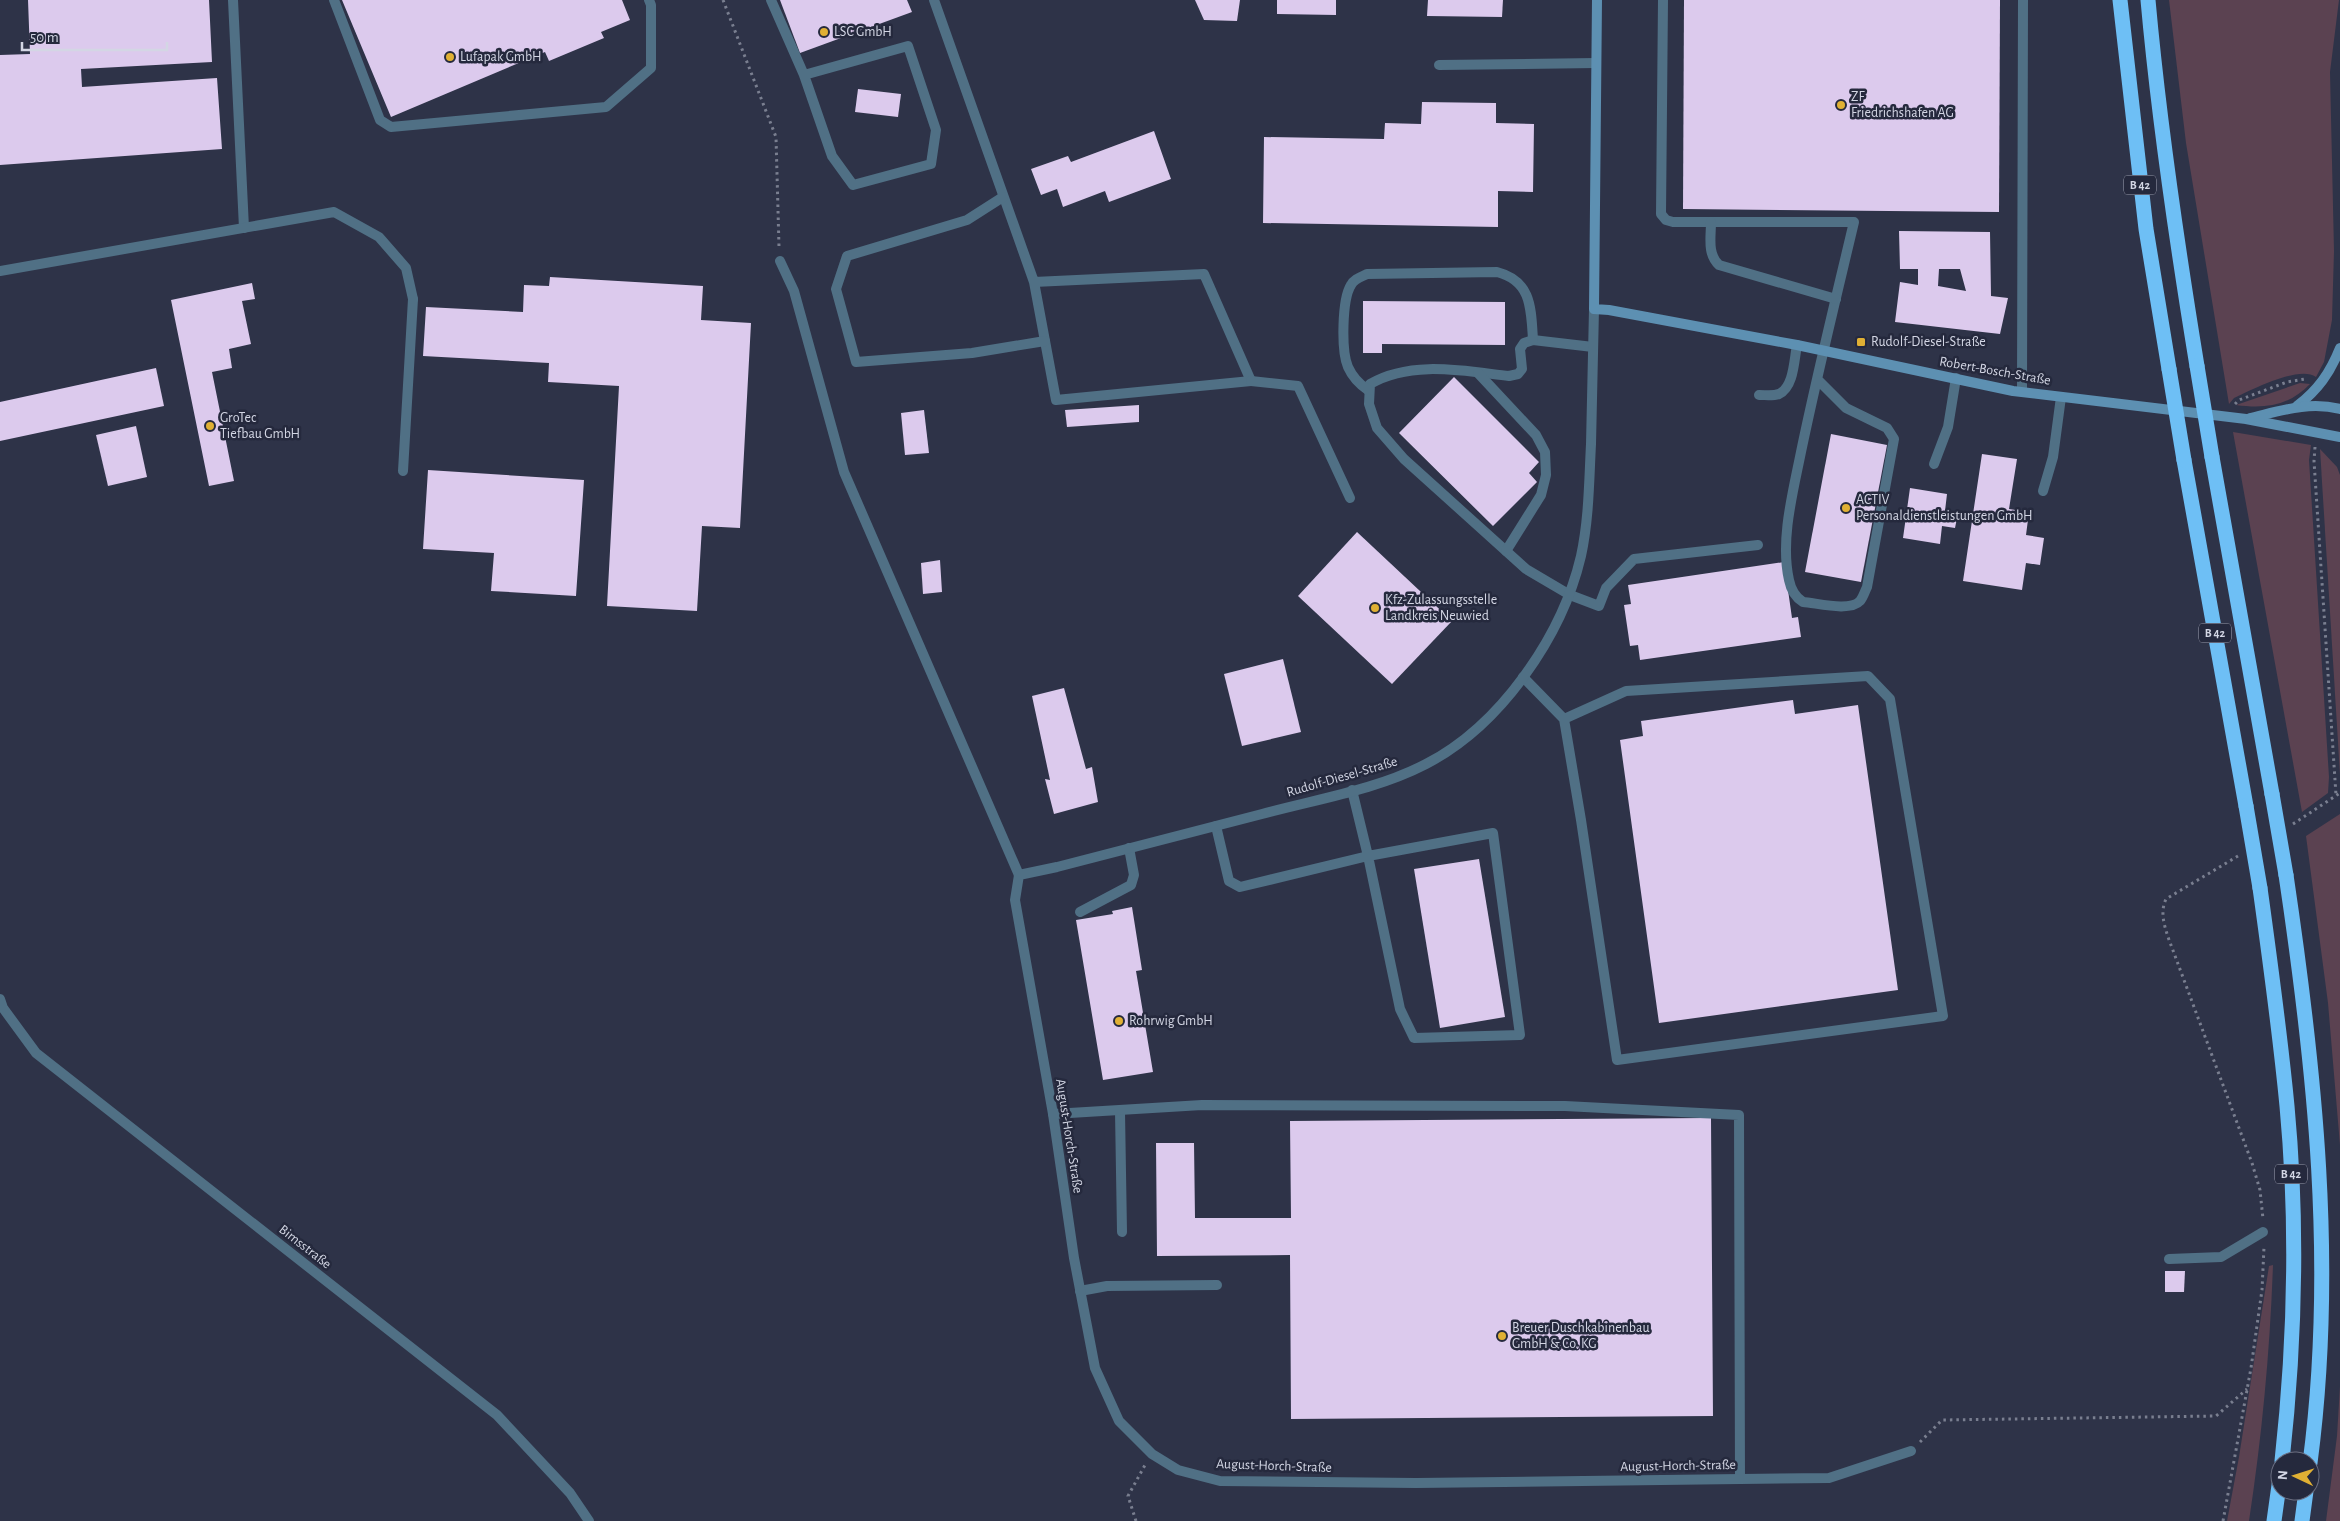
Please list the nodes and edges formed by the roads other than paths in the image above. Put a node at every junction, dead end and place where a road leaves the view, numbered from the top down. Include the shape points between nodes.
1 (233, 0) edge
2 (334, 0) edge
3 (649, 0) edge
4 (771, 0) edge
5 (934, 0) edge
6 (1597, 0) edge
7 (1663, 0) edge
8 (2023, 0) edge
9 (2120, 0) edge
10 (2148, 0) edge
11 (1596, 63) junction
12 (1439, 65) dead end
13 (804, 75) junction
14 (1004, 197) junction
15 (1711, 222) junction
16 (244, 228) junction
17 (780, 261) road end
18 (0, 271) edge
19 (1034, 282) junction
20 (1836, 299) junction
21 (1594, 309) junction
22 (1533, 340) junction
23 (1045, 341) junction
24 (1797, 345) junction
25 (1593, 347) junction
26 (2340, 348) edge
27 (1824, 351) junction
28 (1478, 372) junction
29 (1956, 378) junction
30 (1817, 379) junction
31 (1251, 382) junction
32 (1368, 390) junction
33 (2022, 391) junction
34 (1759, 395) dead end
35 (2061, 397) junction
36 (2296, 407) junction
37 (2340, 409) edge
38 (2246, 419) junction
39 (2340, 437) edge
40 (1934, 464) dead end
41 (403, 471) dead end
42 (2043, 491) dead end
43 (1350, 498) dead end
44 (1758, 546) dead end
45 (1506, 551) junction
46 (1570, 595) junction
47 (1523, 678) junction
48 (1564, 719) junction
49 (1352, 790) junction
50 (1216, 826) junction
51 (1130, 848) junction
52 (1368, 856) junction
53 (1019, 874) junction
54 (1080, 912) dead end
55 (0, 999) edge
56 (1120, 1112) junction
57 (1053, 1114) junction
58 (1122, 1232) dead end
59 (2263, 1232) road end
60 (2169, 1258) dead end
61 (1217, 1285) dead end
62 (1080, 1291) junction
63 (1911, 1451) road end
64 (2283, 1451) edge
65 (2311, 1451) edge
66 (1740, 1480) junction
67 (2277, 1501) edge
68 (2305, 1501) edge
69 (2304, 1516) edge
70 (589, 1521) edge
71 (2274, 1521) edge

1 - 16 street
2 - 3 street via 380,120 391,127 606,106 651,68
4 - 13 street
5 - 14 street
6 - 11 street, Rudolf-Diesel-Straße
7 - 15 street via 1661,214 1673,222
8 - 33 street
9 - 64 highway, B 42, bridge via 2146,230 2260,888 2287,1107 2293,1203 2292,1363
10 - 65 highway, B 42, bridge via 2156,99 2173,224 2286,875 2312,1076 2321,1209 2322,1322
11 - 12 street
11 - 21 street, Rudolf-Diesel-Straße
13 - 13 street via 908,46 936,130 931,164 853,185 832,156
14 - 19 street
14 - 23 street via 967,220 846,256 836,289 856,362 972,353
15 - 20 street via 1710,249 1712,259 1718,265
15 - 20 street via 1854,222
16 - 18 street
16 - 41 street via 334,212 380,237 406,268 413,299
17 - 53 street via 794,291 844,472
19 - 23 street
19 - 31 street via 1204,274
20 - 27 street
21 - 24 street, Robert-Bosch-Straße
21 - 25 street, Rudolf-Diesel-Straße
22 - 25 street
22 - 28 street via 1521,346 1522,369 1518,374
22 - 32 street via 1532,318 1525,291 1508,275 1497,272 1367,274 1351,283 1348,291 1344,349 1348,367 1360,385
23 - 31 street via 1056,400
24 - 27 street, Robert-Bosch-Straße
24 - 34 street via 1790,382 1785,389 1777,395
25 - 46 street, Rudolf-Diesel-Straße via 1587,521
26 - 36 street via 2327,376
27 - 29 street, Robert-Bosch-Straße
27 - 30 street
28 - 32 street via 1445,369 1395,374 1370,384
28 - 45 street via 1536,435 1545,452 1546,475 1541,495
29 - 33 street, Robert-Bosch-Straße
29 - 40 street via 1948,428
30 - 30 street via 1789,513 1789,581 1795,595 1803,602 1852,606 1859,602 1867,587 1894,439 1887,428 1846,408
31 - 43 street via 1298,386
32 - 45 street via 1377,428 1404,459
33 - 35 street, Robert-Bosch-Straße
35 - 38 street, Robert-Bosch-Straße
35 - 42 street via 2053,457
36 - 37 street, Robert-Bosch-Straße via 2322,405
36 - 38 street, Robert-Bosch-Straße
38 - 39 street, Robert-Bosch-Straße
44 - 46 street via 1634,559 1606,588 1599,606
45 - 46 street via 1526,569
46 - 47 street, Rudolf-Diesel-Straße via 1557,624
47 - 48 street
47 - 49 street, Rudolf-Diesel-Straße via 1482,723 1434,759 1408,772
48 - 48 street via 1617,1060 1943,1016 1890,699 1868,676 1626,691
49 - 50 street, Rudolf-Diesel-Straße
49 - 52 street
50 - 51 street, Rudolf-Diesel-Straße
50 - 52 street via 1230,881 1240,887
51 - 53 street, Rudolf-Diesel-Straße
51 - 54 street via 1134,875 1131,885
52 - 52 street via 1493,833 1520,1035 1414,1038 1400,1009
53 - 57 street, August-Horch-Straße via 1015,900
55 - 70 street, Bimsstraße via 36,1053 496,1415 570,1493
56 - 57 street
56 - 58 street
56 - 66 street via 1202,1105 1565,1106 1739,1115
57 - 62 street, August-Horch-Straße
59 - 60 street via 2221,1257
61 - 62 street via 1107,1286
62 - 66 street, August-Horch-Straße via 1095,1368 1119,1421 1152,1454 1178,1470 1220,1481
63 - 66 street, August-Horch-Straße via 1829,1478
67 - 71 highway
68 - 69 highway

